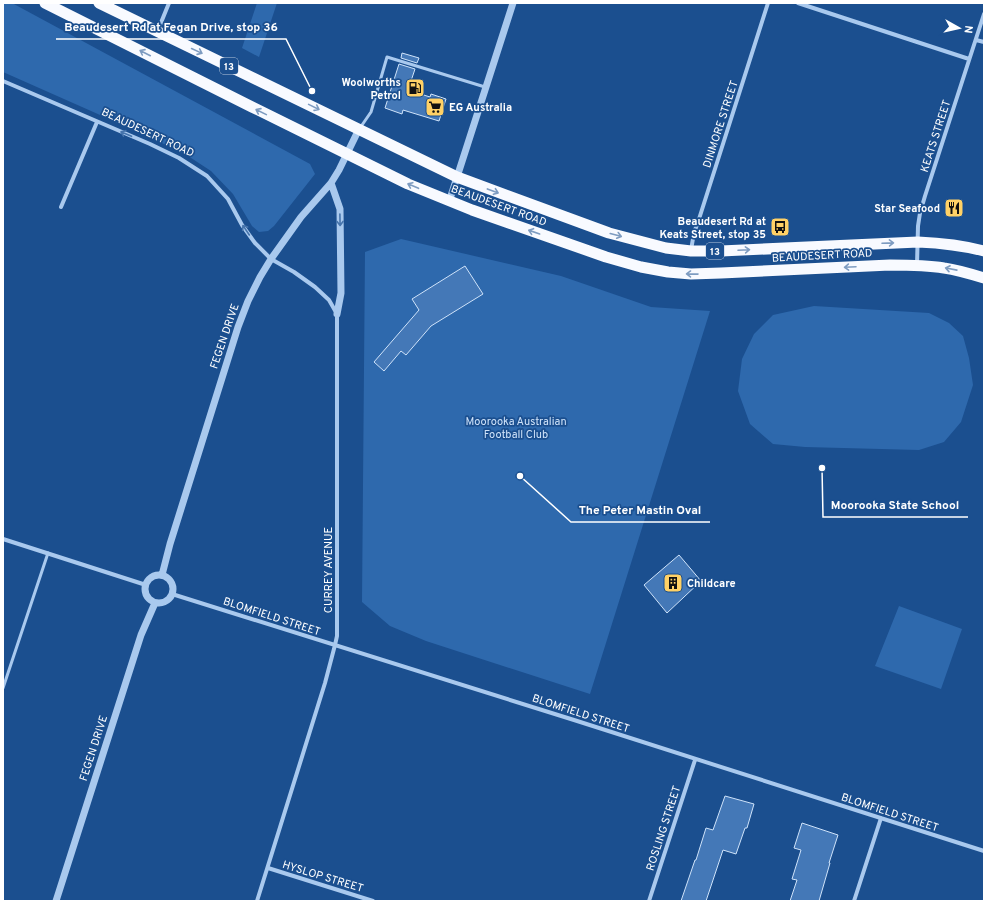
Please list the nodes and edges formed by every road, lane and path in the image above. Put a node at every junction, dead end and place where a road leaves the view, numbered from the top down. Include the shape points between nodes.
1 (45, 3) edge
2 (99, 3) edge
3 (169, 3) edge
4 (513, 3) edge
5 (768, 3) edge
6 (798, 3) edge
7 (984, 14) edge
8 (157, 32) junction
9 (976, 40) junction
10 (984, 42) edge
11 (969, 59) junction
12 (3, 81) edge
13 (485, 88) junction
14 (97, 122) junction
15 (359, 129) junction
16 (347, 154) junction
17 (457, 177) junction
18 (331, 183) junction
19 (449, 202) junction
20 (61, 207) dead end
21 (918, 242) junction
22 (691, 251) junction
23 (984, 251) edge
24 (271, 259) junction
25 (917, 265) junction
26 (984, 278) edge
27 (336, 314) junction
28 (3, 539) edge
29 (48, 553) junction
30 (162, 575) junction
31 (146, 585) junction
32 (172, 594) junction
33 (155, 603) junction
34 (335, 645) junction
35 (3, 688) edge
36 (695, 760) junction
37 (881, 818) junction
38 (984, 851) edge
39 (268, 868) junction
40 (56, 901) edge
41 (257, 901) edge
42 (373, 901) edge
43 (649, 901) edge
44 (854, 901) edge

16 -> 1 highway, BEAUDESERT ROAD / 13
2 - 8 highway, BEAUDESERT ROAD / 13
3 - 8 street
4 - 13 street
5 - 22 street, DINMORE STREET via 694,233
6 - 11 street
7 - 9 street, KEATS STREET
8 -> 15 highway, BEAUDESERT ROAD / 13
9 - 10 street
9 - 11 street, KEATS STREET
11 - 21 street, KEATS STREET via 925,196 919,220
12 - 14 street, BEAUDESERT ROAD
13 - 15 lane via 387,57 371,112
13 - 17 street
14 - 20 street
24 -> 14 street, BEAUDESERT ROAD via 255,243 228,199 207,176 179,158
15 - 16 street, FEGEN DRIVE
15 - 17 highway, BEAUDESERT ROAD / 13
16 - 18 street, FEGEN DRIVE
19 -> 16 highway, BEAUDESERT ROAD / 13
17 - 19 street
17 -> 22 highway, BEAUDESERT ROAD / 13 via 609,233 666,248
18 - 24 street, FEGEN DRIVE via 301,217
18 -> 27 street via 340,209 341,294
25 -> 19 highway, BEAUDESERT ROAD / 13 via 691,274 668,272 606,257
22 -> 21 highway, BEAUDESERT ROAD / 13
21 - 23 highway, BEAUDESERT ROAD / 13 via 964,246
21 - 25 street, KEATS STREET
24 - 27 street via 314,287 329,300
24 - 30 street, FEGEN DRIVE via 248,301 238,326
26 -> 25 highway, BEAUDESERT ROAD / 13 via 943,267
27 - 34 street, CURREY AVENUE
28 - 29 street
29 - 31 street
29 - 35 lane
30 - 31 street via 152,577
30 - 32 street via 172,583
31 - 33 street via 146,596
32 - 33 street via 165,602
32 - 34 street, BLOMFIELD STREET
33 - 40 street, FEGEN DRIVE via 141,635
34 - 36 street, BLOMFIELD STREET
34 - 39 street, CURREY AVENUE
36 - 37 street, BLOMFIELD STREET
36 - 43 street, ROSLING STREET
37 - 38 street, BLOMFIELD STREET
37 - 44 street
39 - 41 street, CURREY AVENUE
39 - 42 street, HYSLOP STREET

